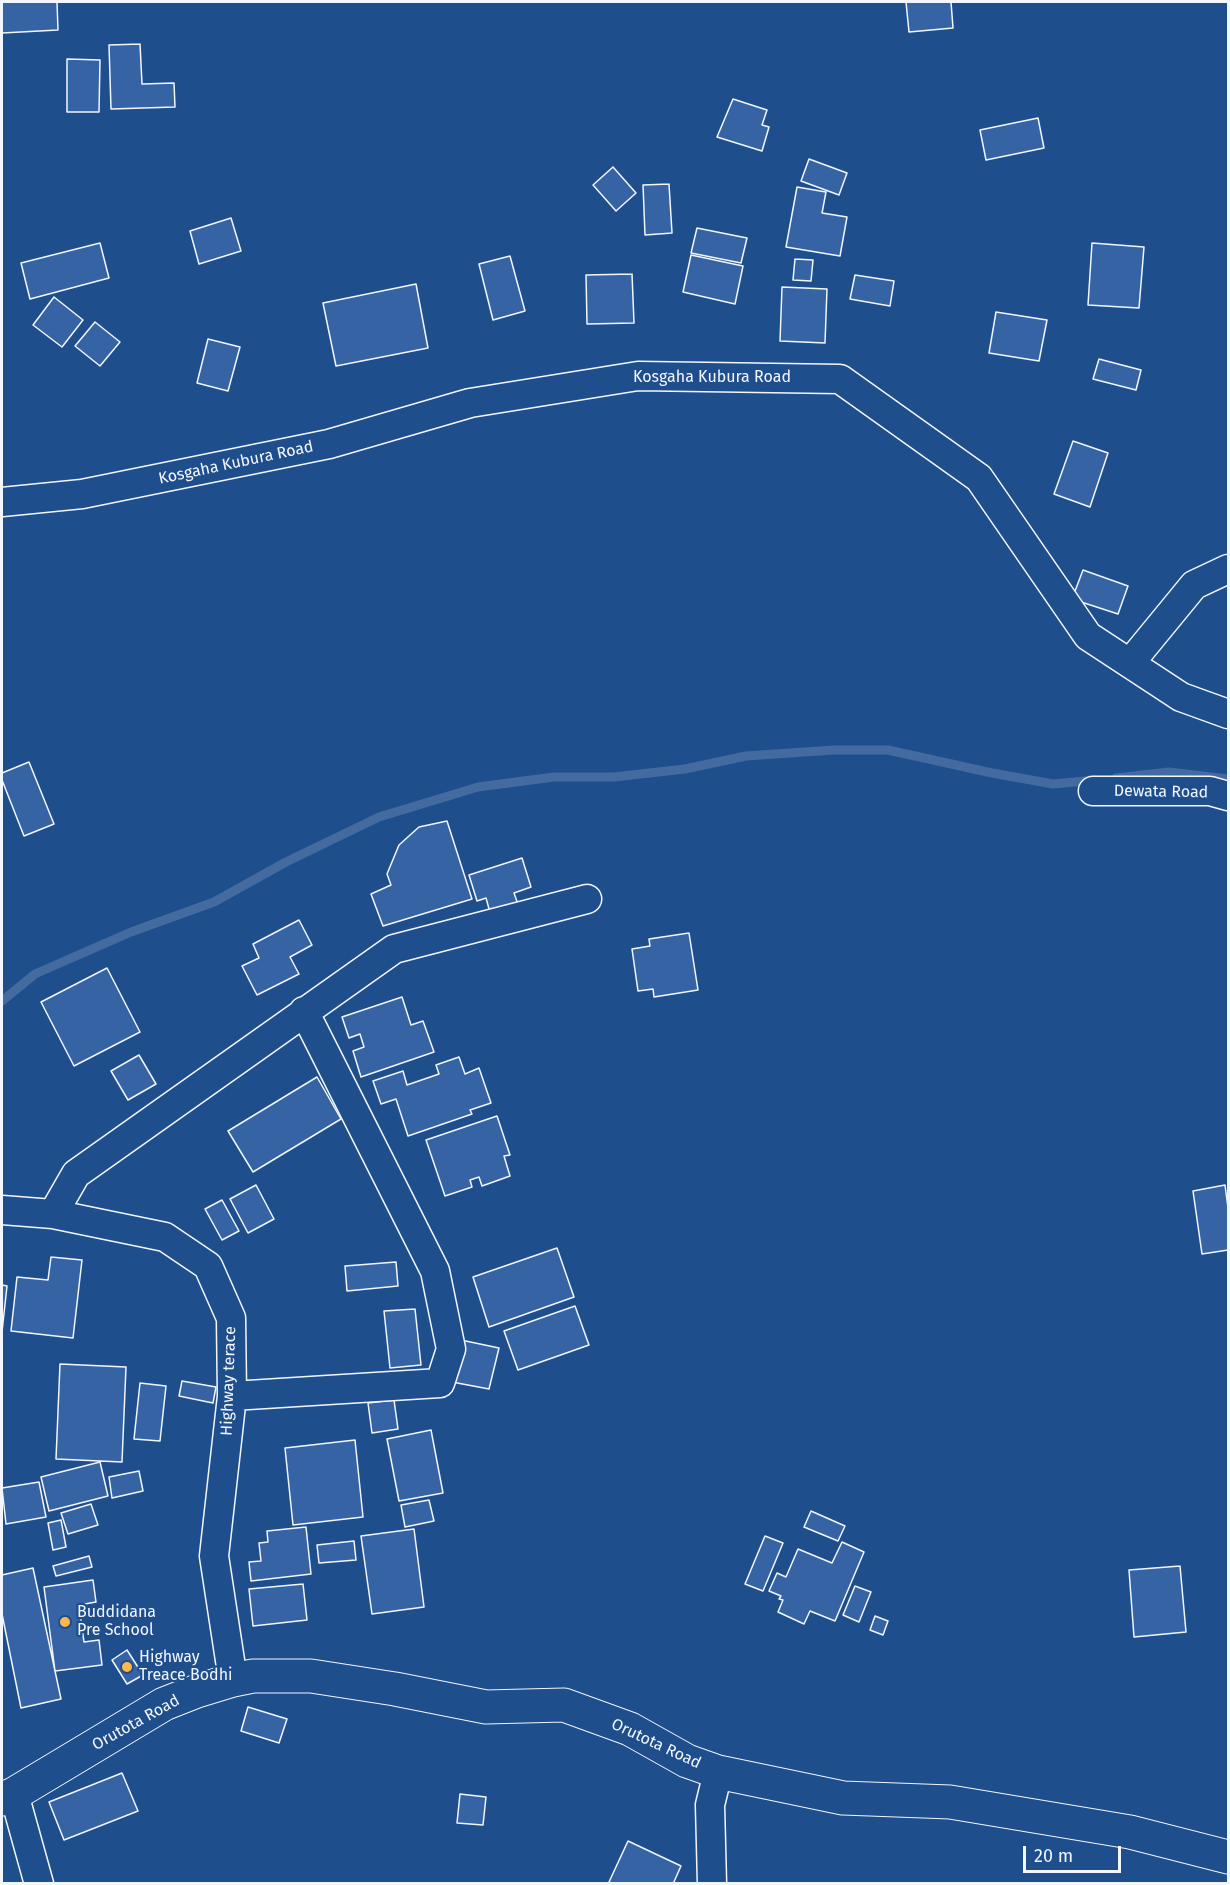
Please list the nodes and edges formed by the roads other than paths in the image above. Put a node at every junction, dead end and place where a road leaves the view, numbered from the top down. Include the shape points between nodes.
1 (2, 501) edge
2 (1228, 569) edge
3 (1130, 663) junction
4 (1228, 714) edge
5 (1093, 791) dead end
6 (1228, 796) edge
7 (587, 899) dead end
8 (304, 1011) junction
9 (2, 1210) edge
10 (53, 1214) junction
11 (232, 1396) junction
12 (233, 1680) junction
13 (718, 1772) junction
14 (8, 1797) edge
15 (1228, 1857) edge
16 (39, 1884) edge
17 (712, 1884) edge

1 - 3 street, Kosgaha Kubura Road via 82,494 329,444 470,403 638,376 840,379 979,478 1088,636
2 - 3 street via 1194,585
3 - 4 street, Kosgaha Kubura Road via 1181,697
5 - 6 street, Dewata Road via 1209,791
7 - 8 street via 394,949
8 - 10 street via 76,1174
8 - 11 street via 435,1271 451,1349 440,1383
9 - 10 street, Highway terace
10 - 11 street, Highway terace via 165,1237 208,1266 231,1318
11 - 12 street, Highway terace via 214,1556
12 - 13 main road, Orutota Road via 311,1676 486,1707 564,1705 630,1730 687,1761
12 - 14 main road, Orutota Road via 164,1704
13 - 15 main road, Orutota Road via 843,1798 950,1802 1130,1832
13 - 17 street via 710,1805
14 - 16 street

